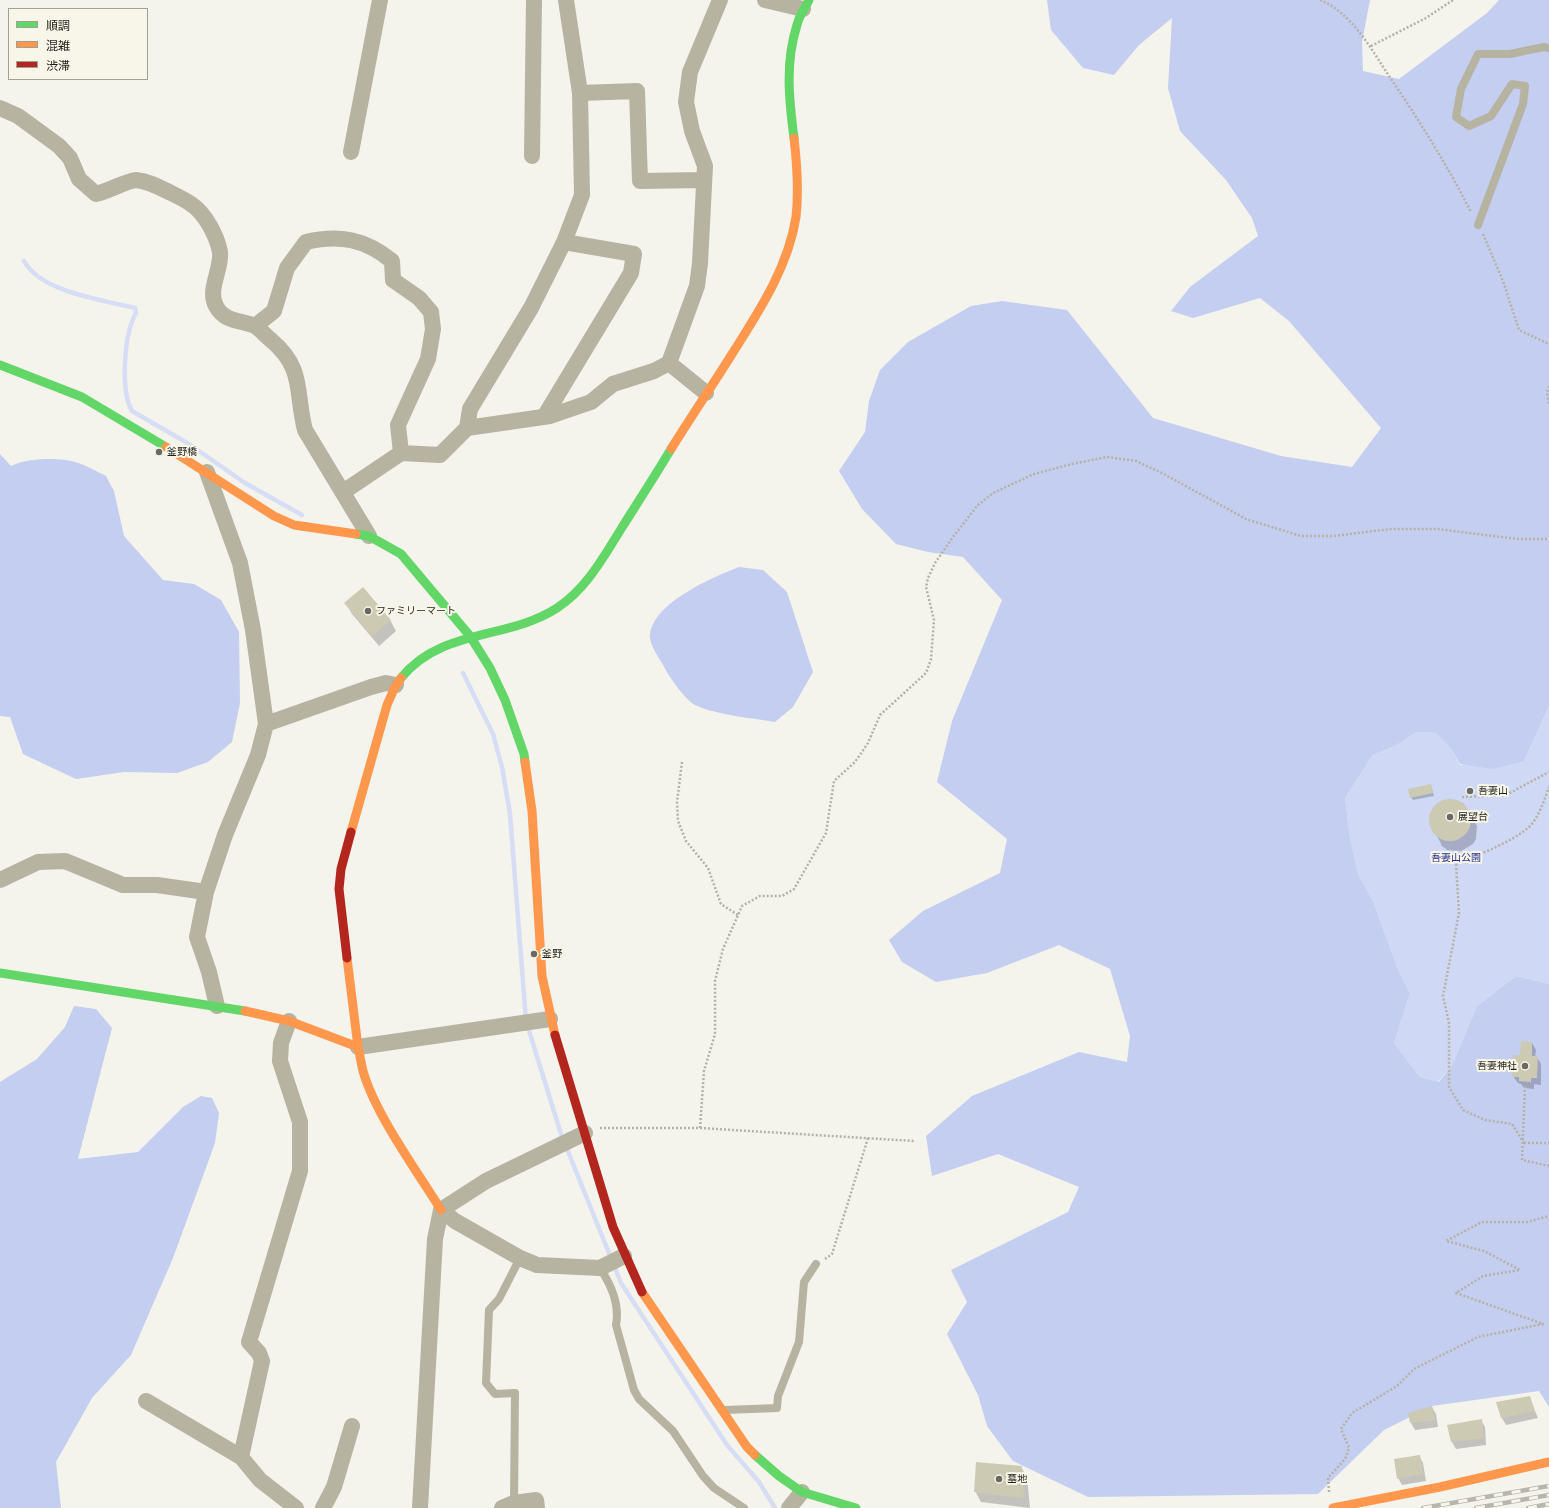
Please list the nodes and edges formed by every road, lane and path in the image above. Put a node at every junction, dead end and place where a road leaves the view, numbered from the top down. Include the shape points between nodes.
1 (380, 0) edge
2 (534, 0) edge
3 (566, 0) edge
4 (720, 0) edge
5 (765, 0) edge
6 (1320, 0) edge
7 (1453, 0) edge
8 (806, 4) edge
9 (1371, 46) junction
10 (1549, 48) edge
11 (580, 93) junction
12 (0, 108) edge
13 (351, 152) dead end
14 (532, 156) dead end
15 (704, 180) junction
16 (1478, 225) junction
17 (564, 242) junction
18 (255, 326) junction
19 (1549, 344) edge
20 (669, 363) junction
21 (0, 365) edge
22 (1549, 386) edge
23 (706, 393) junction
24 (1549, 405) edge
25 (544, 417) junction
26 (467, 428) junction
27 (401, 453) junction
28 (207, 472) junction
29 (343, 492) junction
30 (368, 536) junction
31 (1549, 539) edge
32 (470, 636) junction
33 (396, 685) junction
34 (266, 724) junction
35 (682, 762) dead end
36 (1549, 772) edge
37 (1549, 786) edge
38 (1462, 797) dead end
39 (0, 880) edge
40 (206, 892) junction
41 (738, 915) junction
42 (0, 973) edge
43 (217, 1006) junction
44 (545, 1020) junction
45 (289, 1021) junction
46 (358, 1047) junction
47 (1525, 1086) dead end
48 (700, 1128) junction
49 (581, 1135) junction
50 (868, 1138) junction
51 (914, 1141) dead end
52 (1524, 1143) junction
53 (1549, 1143) edge
54 (1549, 1166) edge
55 (440, 1210) junction
56 (1549, 1216) edge
57 (520, 1258) junction
58 (612, 1262) junction
59 (816, 1264) joint
60 (146, 1401) dead end
61 (722, 1410) junction
62 (352, 1426) dead end
63 (241, 1457) junction
64 (1549, 1462) edge
65 (802, 1492) junction
66 (1329, 1493) dead end
67 (508, 1506) edge
68 (296, 1508) edge
69 (324, 1508) edge
70 (420, 1508) edge
71 (537, 1508) edge
72 (744, 1508) edge
73 (789, 1508) edge
74 (856, 1508) edge
75 (1333, 1508) edge

1 - 13 street
2 - 14 street
3 - 11 street
4 - 15 street via 690,72 686,102 692,131 705,166
5 - 8 street
6 - 9 path via 1343,16
7 - 9 path via 1426,18
8 - 23 street via 794,32 788,78 797,176 794,227 779,272 764,302
9 - 16 path via 1448,167
10 - 16 lane via 1510,54 1478,54 1461,89 1456,117 1469,126 1491,116 1512,84 1525,86 1523,104
11 - 15 street via 637,91 640,181
11 - 17 street via 582,195
12 - 18 street via 18,116 59,146 70,158 79,179 96,194 134,180 150,183 192,204 204,216 220,253 213,294 215,306 235,322
15 - 20 street via 697,286
16 - 19 path via 1503,281 1518,330
17 - 25 street via 634,254 632,273
17 - 26 street via 531,308 470,409
18 - 27 street via 274,311 287,268 306,242 326,237 362,242 380,251 392,261 393,280 419,298 431,312 433,329 428,359 398,425
18 - 29 street via 283,350 292,365 298,382 300,410 305,430
20 - 23 street
20 - 25 street via 654,371 613,384 591,402
21 - 28 street via 82,397
22 - 24 path
23 - 32 street via 593,574 580,590 542,616
25 - 26 street
26 - 27 street via 440,455
27 - 29 street
28 - 30 street via 274,516 294,525
28 - 34 street via 240,563 253,630
29 - 30 street
30 - 32 street via 401,554
31 - 41 path via 1518,539 1438,529 1391,529 1333,536 1301,536 1246,519 1136,461 1108,457 1034,474 993,493 977,506 931,571 926,587 934,620 931,659 926,673 880,715 868,744 855,762 834,782 826,833 794,889 782,896 760,896 742,906
32 - 33 street via 444,646 415,664
32 - 44 street via 490,668 505,700 524,754 532,811
33 - 34 street via 386,683 371,687
33 - 46 street via 386,705 340,879 339,890
34 - 40 street via 258,754 225,835
35 - 41 path via 677,802 678,821 686,841 708,868 721,904
36 - 38 path via 1506,795
37 - 52 path via 1541,808 1529,827 1486,852 1456,864 1459,913 1443,996 1449,1023 1449,1088 1463,1110 1485,1120 1512,1124
39 - 40 street via 38,862 65,861 123,885 157,885
40 - 43 street via 197,937
41 - 48 path via 723,949 715,981 715,1034 704,1071
42 - 43 street
43 - 45 street
44 - 46 street
44 - 49 street
45 - 46 street
45 - 63 street via 279,1051 300,1122 300,1171 249,1342 259,1353 262,1361
46 - 55 street via 363,1072 373,1096
47 - 52 path
48 - 49 path via 601,1128
48 - 50 path
49 - 55 street via 486,1181
49 - 58 street via 613,1227
50 - 51 path
50 - 59 path via 832,1254
52 - 53 path
52 - 54 path via 1522,1160
55 - 57 street
55 - 70 street via 435,1239
56 - 66 path via 1527,1222 1482,1222 1446,1240 1484,1251 1520,1270 1483,1276 1456,1293 1543,1324 1478,1337 1414,1369 1397,1386 1352,1413 1342,1430 1349,1448 1345,1459 1328,1478
57 - 58 street via 537,1265
57 - 67 lane via 499,1299 489,1310 486,1383 495,1394 515,1393
58 - 61 street via 641,1290
58 - 72 lane via 611,1286 618,1316 616,1326 639,1400 673,1431 714,1488
59 - 61 lane via 804,1282 799,1342 778,1396 777,1408
60 - 63 street
61 - 65 street via 747,1447 778,1476
62 - 69 street via 334,1487
63 - 68 street via 260,1480
64 - 75 street
65 - 73 street
65 - 74 street
67 - 71 street via 536,1500

